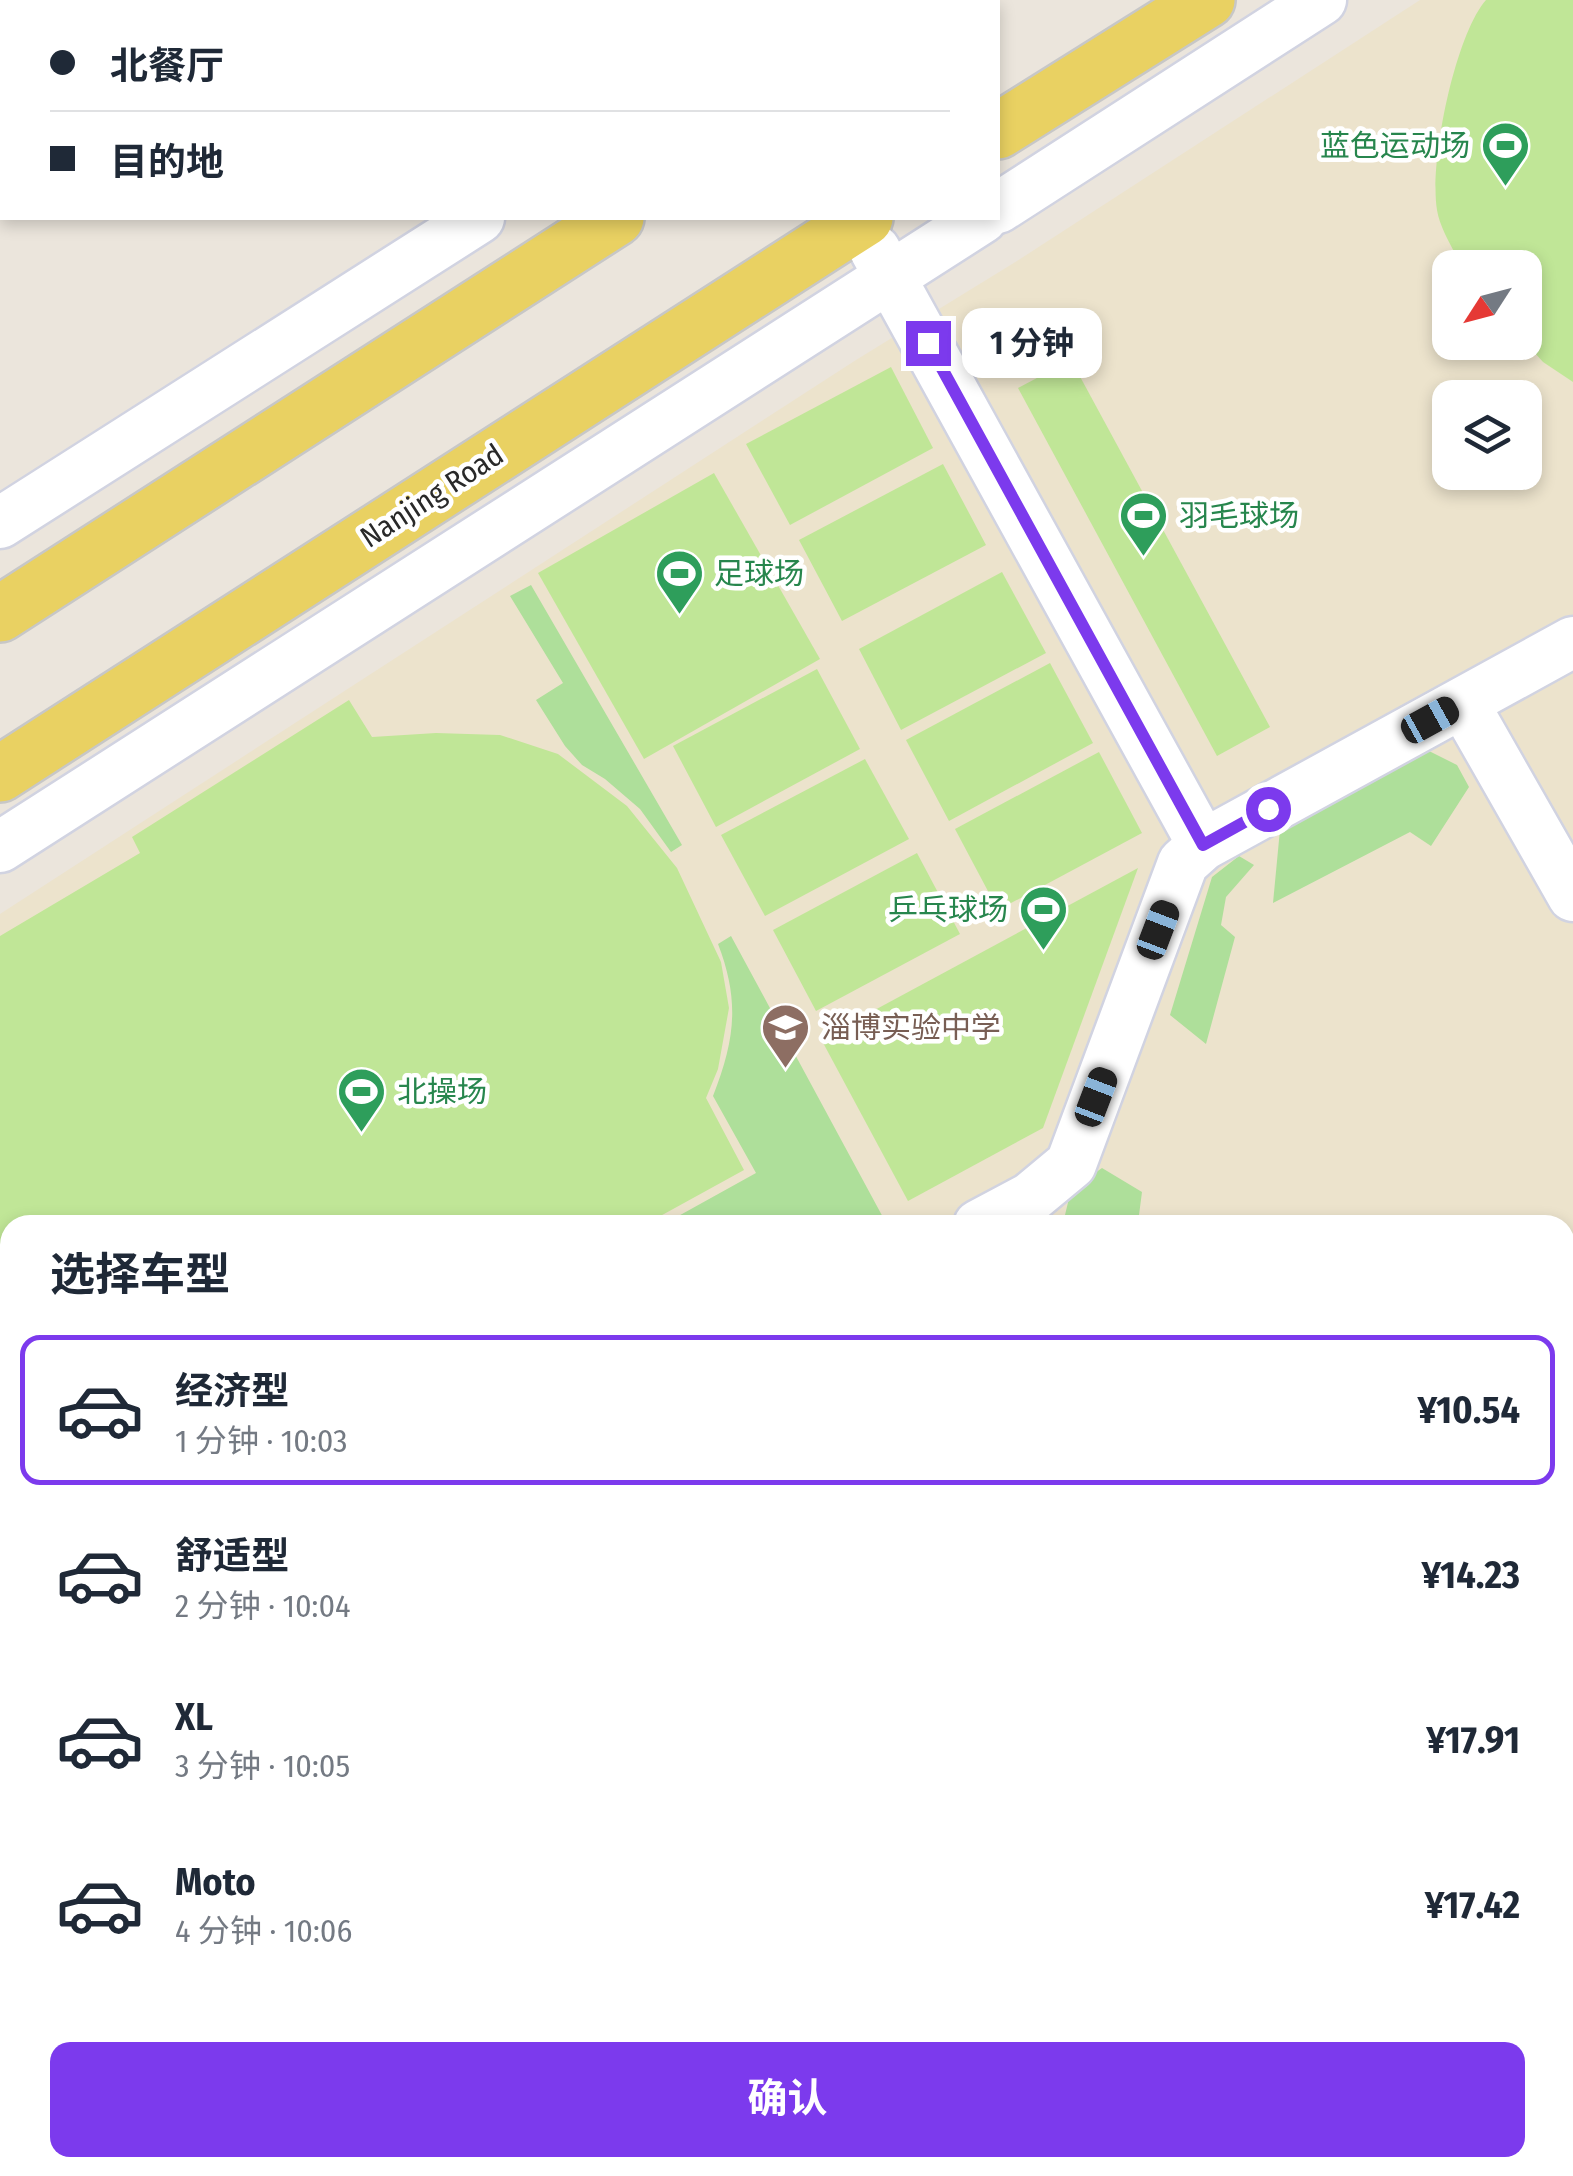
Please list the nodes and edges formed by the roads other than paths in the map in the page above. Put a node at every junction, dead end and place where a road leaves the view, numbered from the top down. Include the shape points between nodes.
1 (1207, 0) edge
2 (1321, 0) edge
3 (1000, 131) edge
4 (1000, 207) edge
5 (475, 220) edge
6 (613, 220) edge
7 (861, 220) edge
8 (979, 220) edge
9 (891, 276) junction
10 (0, 523) edge
11 (0, 614) edge
12 (1573, 642) edge
13 (1463, 703) junction
14 (0, 774) edge
15 (1203, 845) junction
16 (0, 847) edge
17 (1573, 896) edge
18 (1037, 1212) edge

1 - 3 main road
2 - 4 street
5 - 10 street
6 - 11 main road
7 - 9 street
7 - 14 main road, Nanjing Road
8 - 9 street
9 - 15 street
9 - 16 street
12 - 13 street
13 - 15 street
13 - 17 street
15 - 18 street via 1183,863 1071,1164

